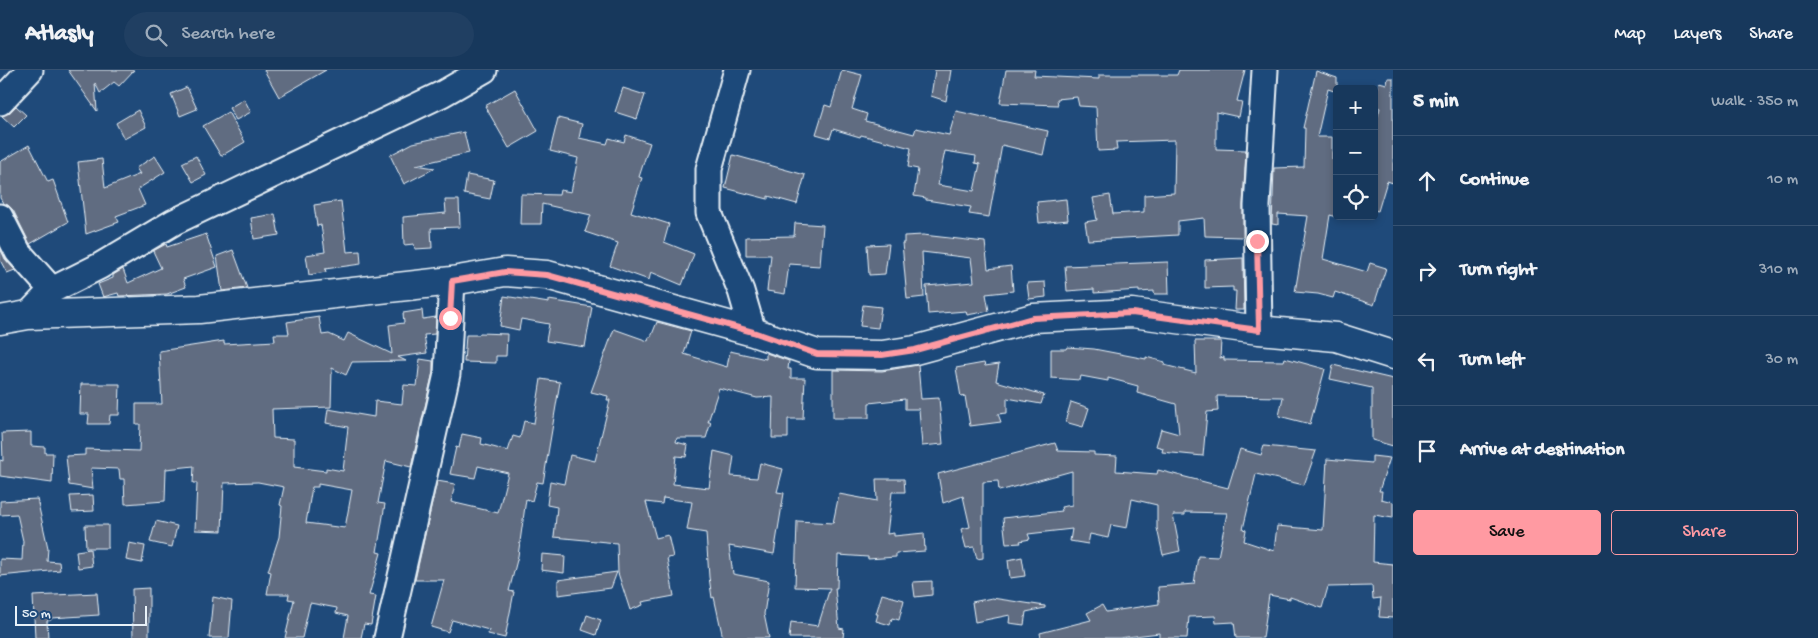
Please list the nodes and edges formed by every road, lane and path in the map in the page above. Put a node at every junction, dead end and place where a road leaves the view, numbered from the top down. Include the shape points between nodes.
1 (30, 70) edge
2 (484, 70) edge
3 (737, 70) edge
4 (1265, 70) edge
5 (0, 102) edge
6 (0, 217) edge
7 (452, 281) junction
8 (52, 290) junction
9 (28, 315) junction
10 (0, 320) edge
11 (1259, 330) junction
12 (753, 332) junction
13 (1393, 355) edge
14 (387, 638) edge

1 - 5 street
2 - 8 street via 442,94 174,222
3 - 12 street via 708,169 709,213 742,291
4 - 11 street via 1257,206
6 - 8 street via 18,252
7 - 9 main road via 199,309
7 - 12 main road via 505,272 547,275
7 - 14 street via 447,374
8 - 9 street
9 - 10 main road
11 - 12 main road via 1132,313 1033,318 915,350 882,355 817,354
11 - 13 main road via 1336,337

